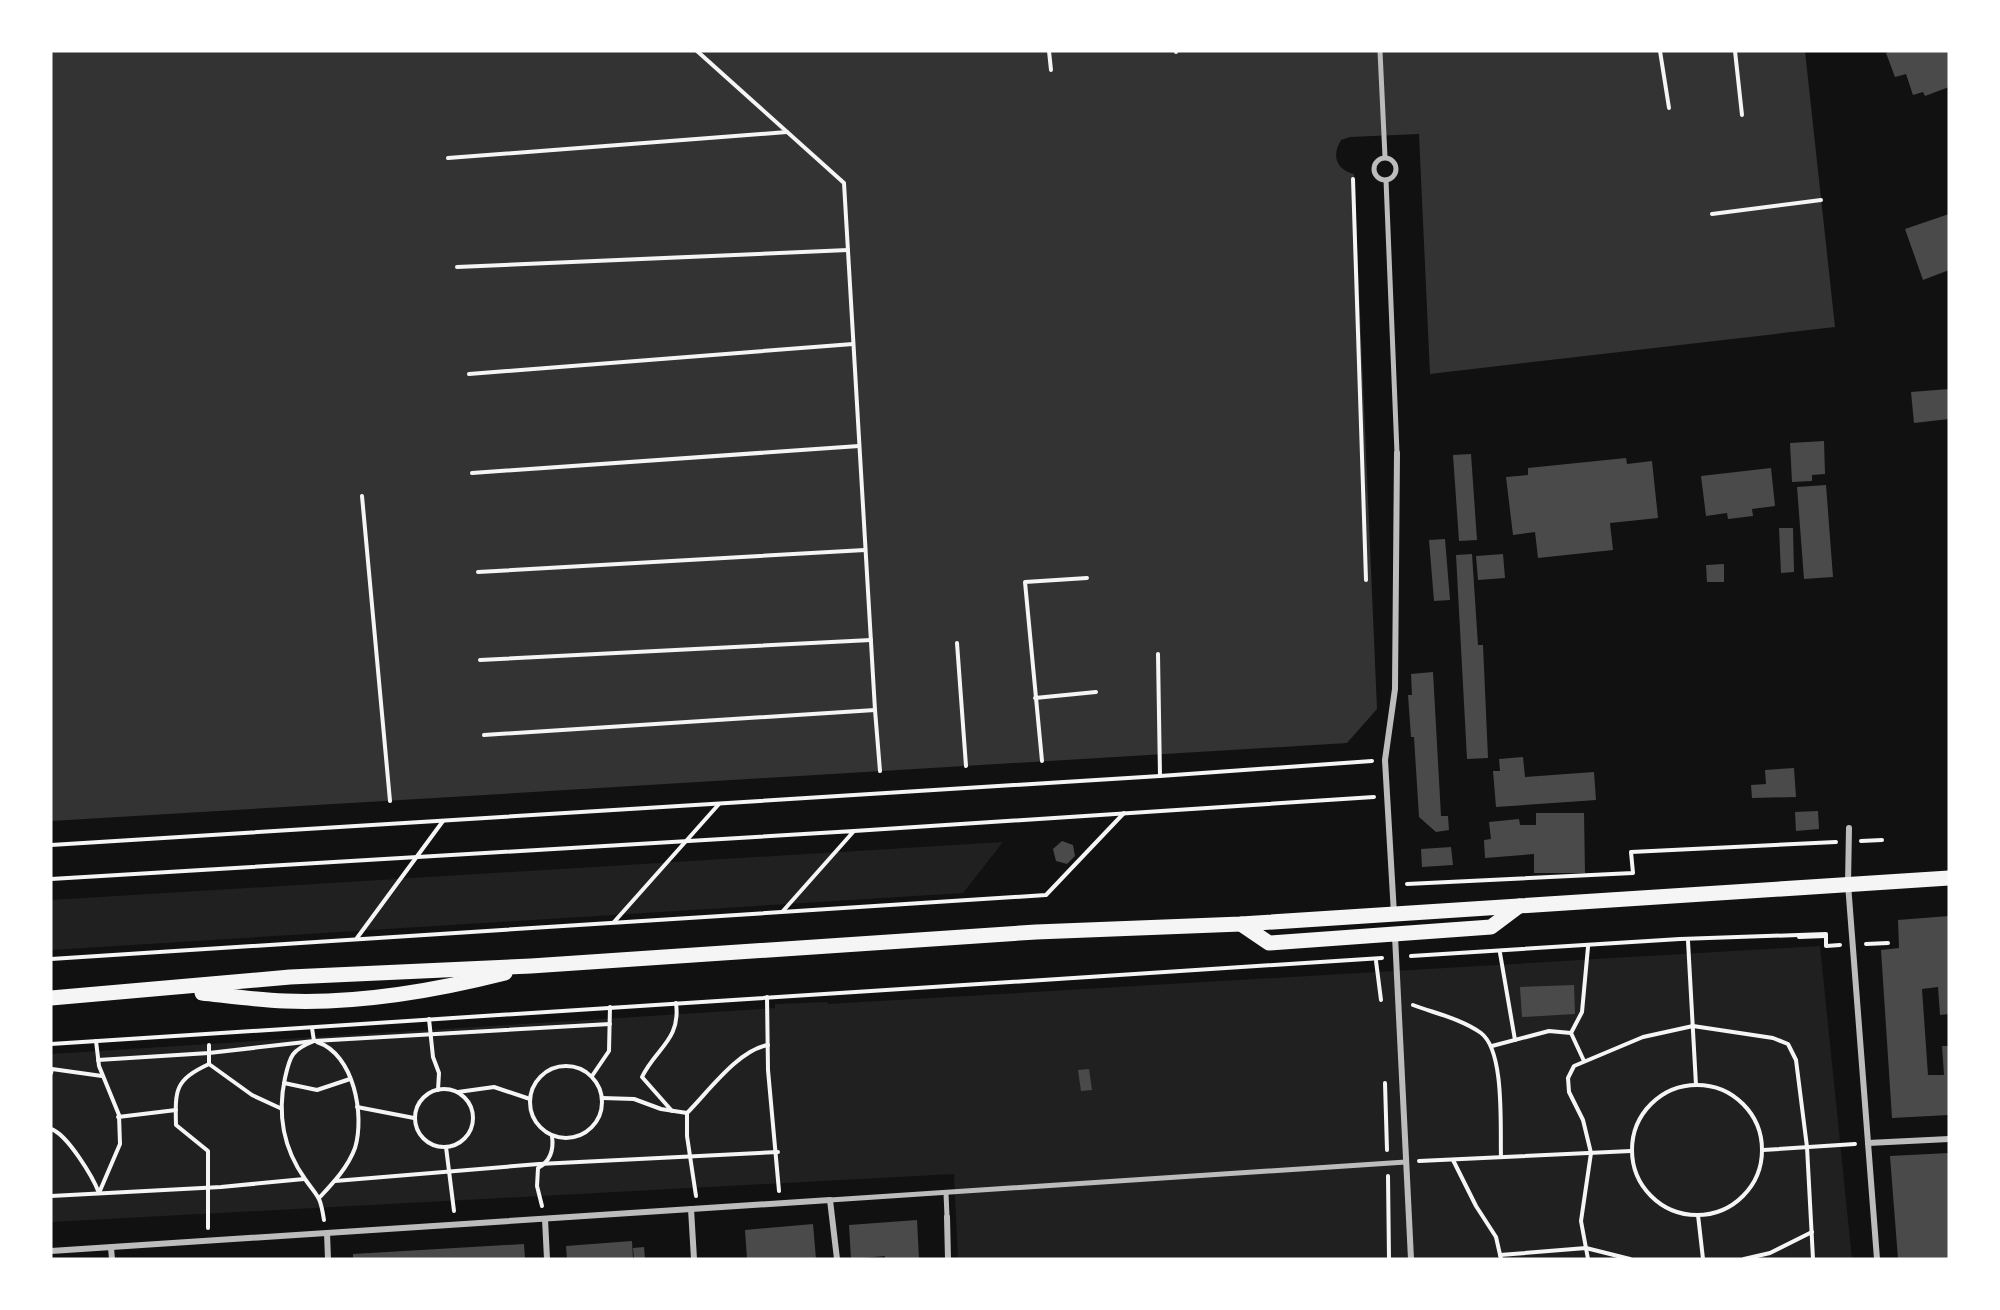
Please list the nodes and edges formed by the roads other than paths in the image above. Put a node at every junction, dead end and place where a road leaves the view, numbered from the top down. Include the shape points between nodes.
1 (1380, 51) edge
2 (1385, 157) junction
3 (1386, 180) junction
4 (1397, 453) joint
5 (1849, 828) dead end
6 (1949, 878) edge
7 (1848, 884) junction
8 (1519, 906) junction
9 (1394, 914) junction
10 (1241, 924) junction
11 (1395, 934) junction
12 (531, 966) junction
13 (168, 989) junction
14 (51, 998) edge
15 (1949, 1139) edge
16 (1868, 1143) junction
17 (1406, 1162) junction
18 (946, 1192) junction
19 (830, 1200) junction
20 (695, 1209) junction
21 (947, 1217) joint
22 (545, 1219) junction
23 (327, 1233) junction
24 (111, 1248) junction
25 (51, 1251) edge
26 (112, 1259) edge
27 (328, 1259) edge
28 (547, 1259) edge
29 (694, 1259) edge
30 (837, 1259) edge
31 (948, 1259) edge
32 (1411, 1259) edge
33 (1877, 1259) edge

1 - 2 street
2 - 3 street via 1396,167 1395,174
2 - 3 street via 1376,162 1374,171 1378,178
3 - 4 street
4 - 9 street via 1395,689 1385,760
5 - 7 street
6 - 7 main road
7 - 8 main road
7 - 16 street
8 - 9 main road
8 - 11 main road via 1491,927
9 - 10 main road
10 - 11 main road via 1269,943
10 - 12 main road via 1036,932
11 - 17 street
12 - 13 main road via 302,976
12 - 13 main road via 454,986 362,999 285,1001
13 - 14 main road
15 - 16 street
16 - 33 street
17 - 18 street
17 - 32 street
18 - 19 street
18 - 21 street
19 - 20 street
19 - 30 street
20 - 22 street
20 - 29 street
21 - 31 street
22 - 23 street
22 - 28 street
23 - 24 street
23 - 27 street
24 - 25 street
24 - 26 street

